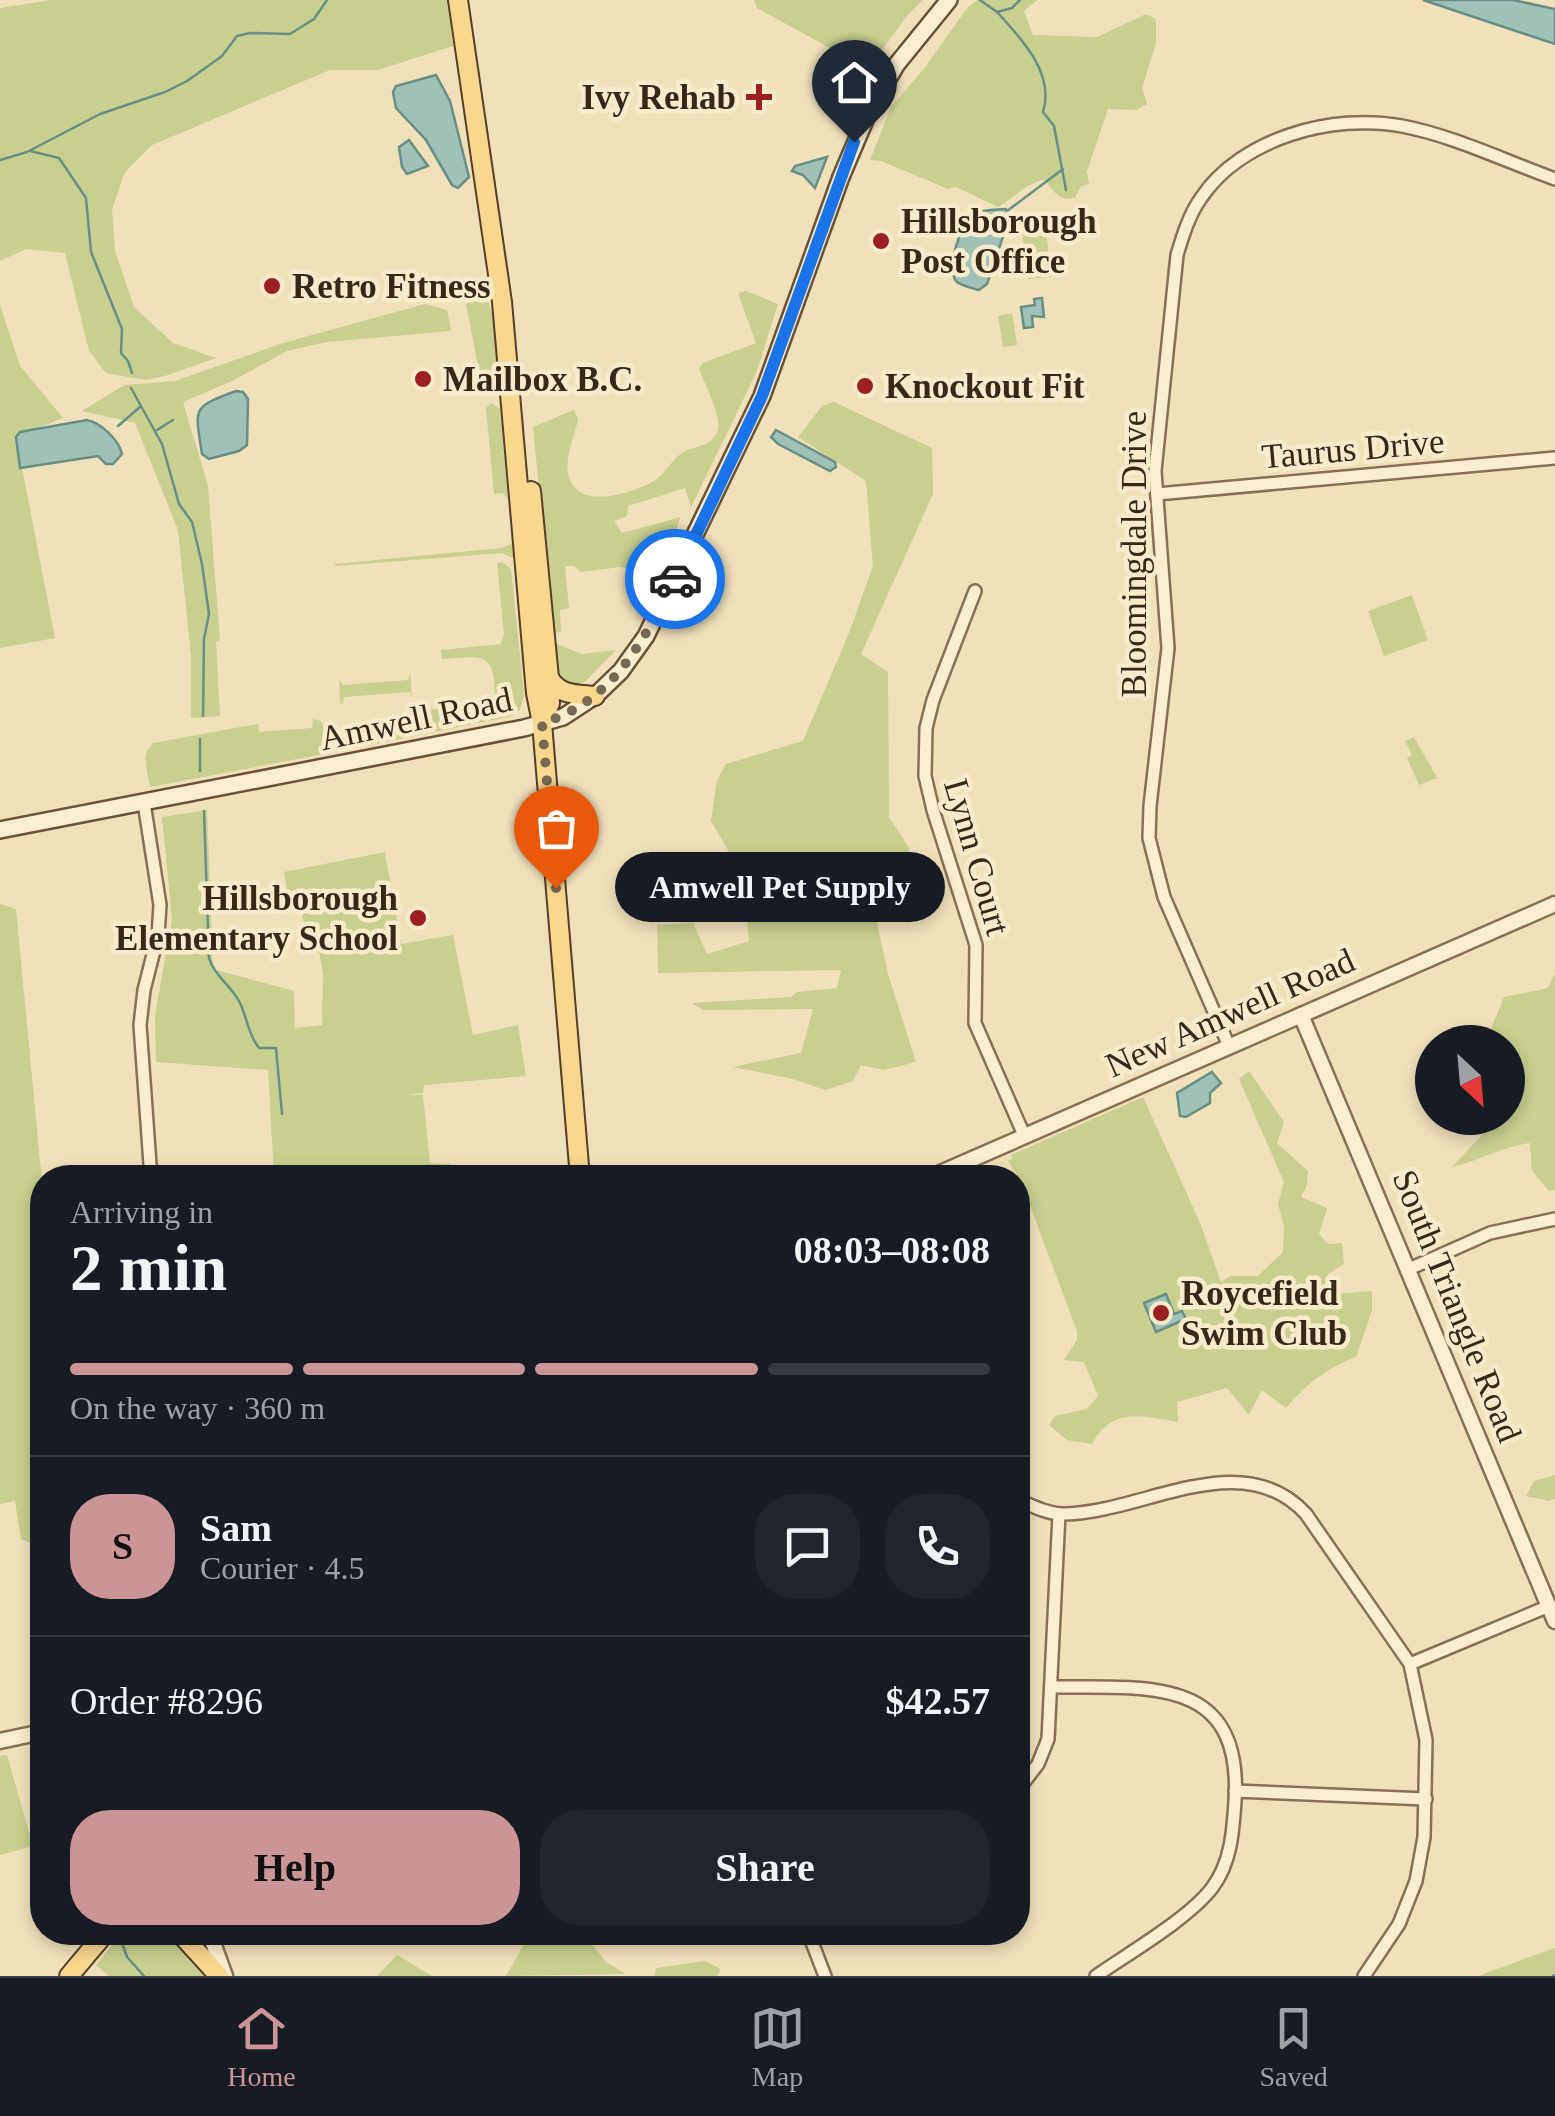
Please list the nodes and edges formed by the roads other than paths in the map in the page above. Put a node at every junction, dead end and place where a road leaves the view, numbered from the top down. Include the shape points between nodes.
1 (458, 0) edge
2 (468, 0) edge
3 (949, 0) edge
4 (1555, 179) edge
5 (1555, 458) edge
6 (1157, 494) junction
7 (975, 590) dead end
8 (548, 678) junction
9 (595, 696) junction
10 (542, 723) junction
11 (144, 804) junction
12 (0, 830) edge
13 (1555, 904) edge
14 (1301, 1015) junction
15 (1229, 1046) junction
16 (1024, 1136) junction
17 (151, 1165) edge
18 (579, 1165) edge
19 (958, 1165) edge
20 (1555, 1219) edge
21 (1409, 1269) junction
22 (1030, 1504) edge
23 (1059, 1514) junction
24 (1549, 1606) junction
25 (1555, 1621) edge
26 (1410, 1664) junction
27 (1052, 1687) junction
28 (30, 1735) edge
29 (0, 1741) edge
30 (1030, 1774) edge
31 (1235, 1791) junction
32 (1426, 1799) junction
33 (95, 1945) edge
34 (191, 1945) edge
35 (214, 1945) edge
36 (813, 1945) edge
37 (69, 1976) edge
38 (222, 1976) edge
39 (824, 1976) edge
40 (1096, 1976) edge
41 (1364, 1976) edge

1 - 10 main road via 502,302
2 - 8 main road via 512,298
3 - 9 main road, Amwell Road via 869,110 762,396 646,636
4 - 6 street, Bloomingdale Drive via 1424,131 1370,122 1283,138 1239,160 1200,199 1178,255
5 - 6 street, Taurus Drive
6 - 15 street, Bloomingdale Drive via 1168,648 1151,852
7 - 16 street, Lynn Court via 933,700 925,776 976,946 975,1023
8 - 9 main road via 563,692
8 - 10 main road via 550,703
9 - 10 main road, Amwell Road
10 - 11 main road, Amwell Road
10 - 18 main road
11 - 12 main road, Amwell Road
11 - 17 street via 160,905 140,1025
13 - 14 street, New Amwell Road
14 - 15 street, New Amwell Road
14 - 21 street, South Triangle Road
15 - 16 street, New Amwell Road
16 - 19 street, New Amwell Road
20 - 21 street via 1490,1232
21 - 24 street, South Triangle Road
22 - 23 street
23 - 26 street via 1232,1481 1274,1489 1306,1514
23 - 27 street
24 - 25 street, South Triangle Road
24 - 26 street
26 - 32 street via 1426,1740
27 - 30 street via 1044,1751
27 - 31 street via 1159,1691 1197,1702 1230,1740
28 - 29 street
31 - 32 street
31 - 40 street via 1229,1855 1210,1891
32 - 41 street via 1411,1896
33 - 37 main road
34 - 38 main road
35 - 38 street
36 - 39 street

